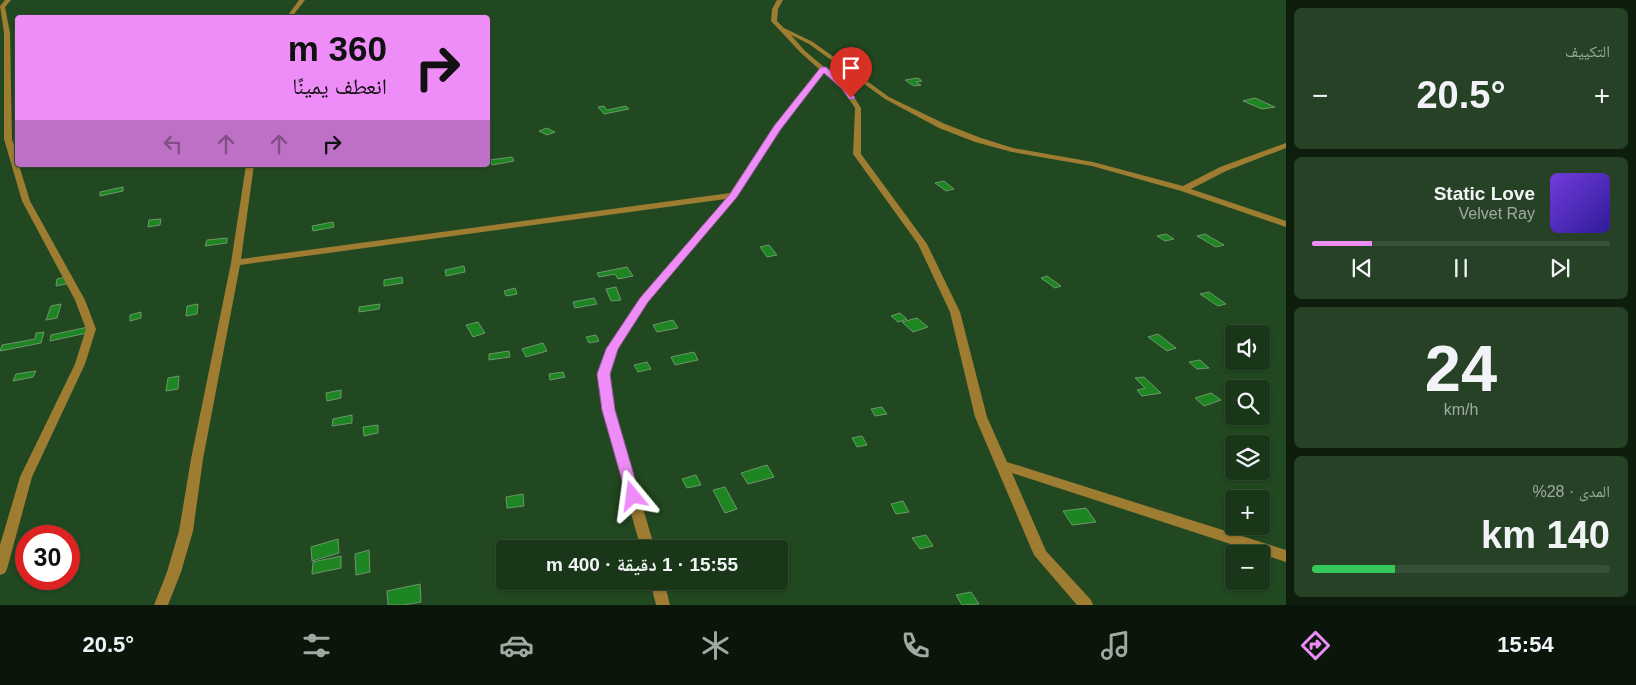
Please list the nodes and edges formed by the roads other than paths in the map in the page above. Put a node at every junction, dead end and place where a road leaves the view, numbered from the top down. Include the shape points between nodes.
1 (8, 0) edge
2 (302, 0) edge
3 (780, 0) edge
4 (290, 15) edge
5 (782, 30) junction
6 (823, 68) junction
7 (4, 140) edge
8 (1286, 145) edge
9 (250, 167) edge
10 (1184, 189) junction
11 (733, 195) junction
12 (1286, 224) edge
13 (236, 263) junction
14 (1002, 464) junction
15 (645, 540) edge
16 (1286, 556) edge
17 (0, 569) edge
18 (660, 590) edge
19 (161, 605) edge
20 (664, 605) edge
21 (1086, 605) edge

1 - 7 street via 2,7 7,33
2 - 4 street
3 - 5 street via 774,21
5 - 6 street
5 - 10 street via 811,43 887,98 951,130 1012,150 1093,164
6 - 11 street via 777,128
6 - 14 street via 845,87 858,108 857,154 922,244 955,312 982,417
7 - 17 street via 26,201 80,300 91,329 80,364 26,477
8 - 10 street via 1223,169
9 - 13 street
10 - 12 street
11 - 13 street
11 - 15 street via 644,300 612,349 604,374 608,410
13 - 19 street via 186,531
14 - 16 street
14 - 21 street via 1041,555
18 - 20 street

